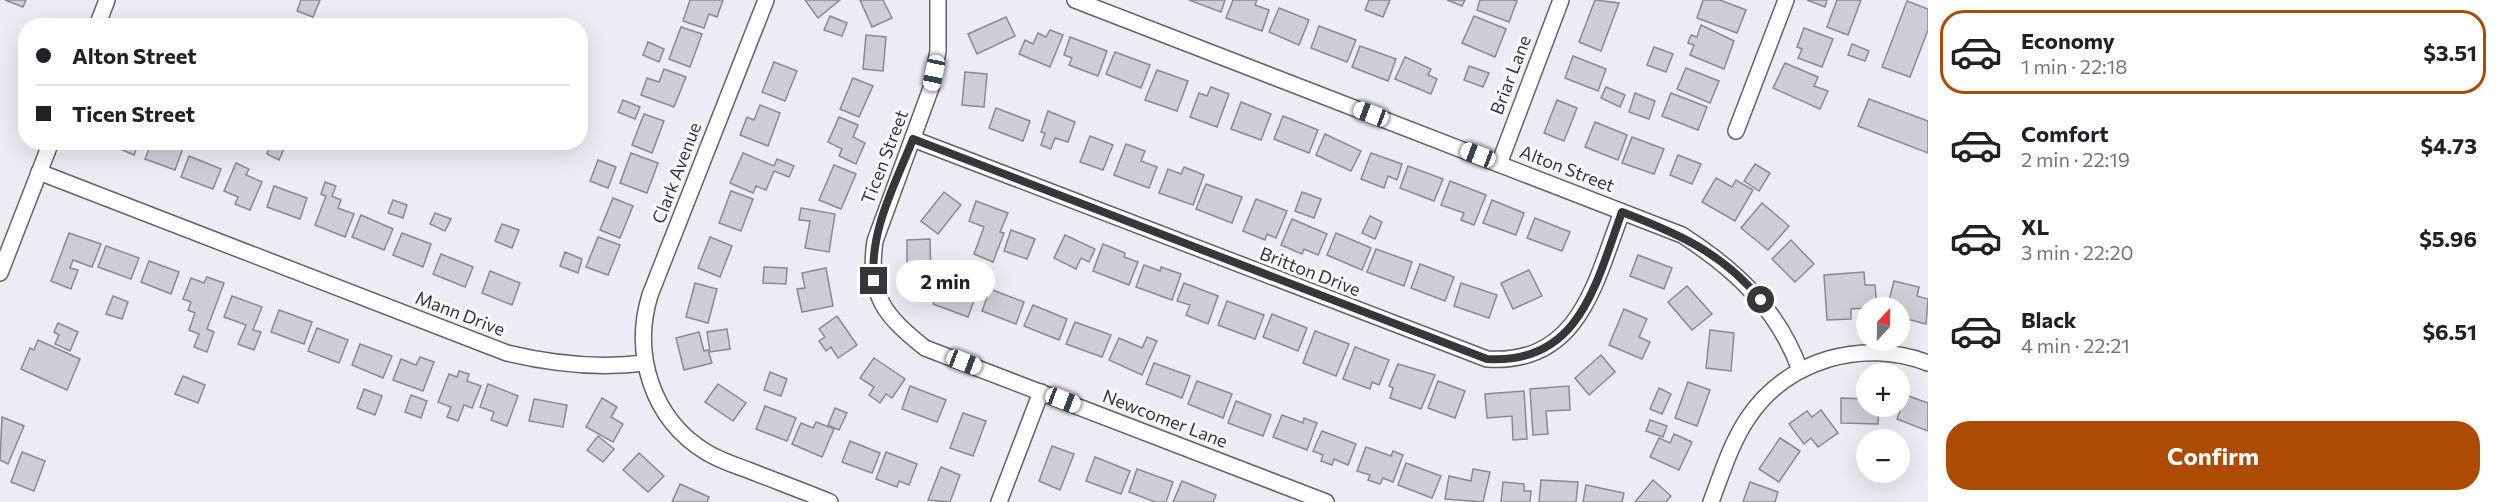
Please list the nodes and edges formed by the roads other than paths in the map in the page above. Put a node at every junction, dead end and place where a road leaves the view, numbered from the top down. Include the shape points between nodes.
1 (107, 0) edge
2 (766, 0) edge
3 (938, 0) edge
4 (1075, 0) edge
5 (1561, 0) edge
6 (1786, 0) edge
7 (100, 18) edge
8 (1736, 131) dead end
9 (913, 139) junction
10 (48, 150) edge
11 (1499, 164) junction
12 (39, 172) junction
13 (1622, 212) junction
14 (0, 273) edge
15 (895, 323) joint
16 (645, 363) junction
17 (1928, 363) edge
18 (1800, 370) junction
19 (1041, 392) junction
20 (830, 502) edge
21 (999, 502) edge
22 (1326, 502) edge
23 (1711, 502) edge

1 - 7 street
2 - 16 street, Clark Avenue via 650,295 643,329
3 - 9 street, Ticen Street via 934,73
4 - 11 street, Alton Street
5 - 11 street, Briar Lane
6 - 8 street
9 - 13 street, Britton Drive via 1487,359 1526,357 1567,332 1587,303
9 - 15 street, Ticen Street via 872,257 879,296
10 - 12 street
11 - 13 street, Alton Street
12 - 14 street
12 - 16 street, Mann Drive via 507,353 552,364 606,367
13 - 18 street, Alton Street via 1682,235 1726,264 1771,314
15 - 19 street, Newcomer Lane via 925,348
16 - 20 street via 661,406 690,441 722,461
17 - 18 street via 1902,355 1855,353
18 - 23 street via 1769,392 1749,416 1734,442
19 - 21 street
19 - 22 street, Newcomer Lane

